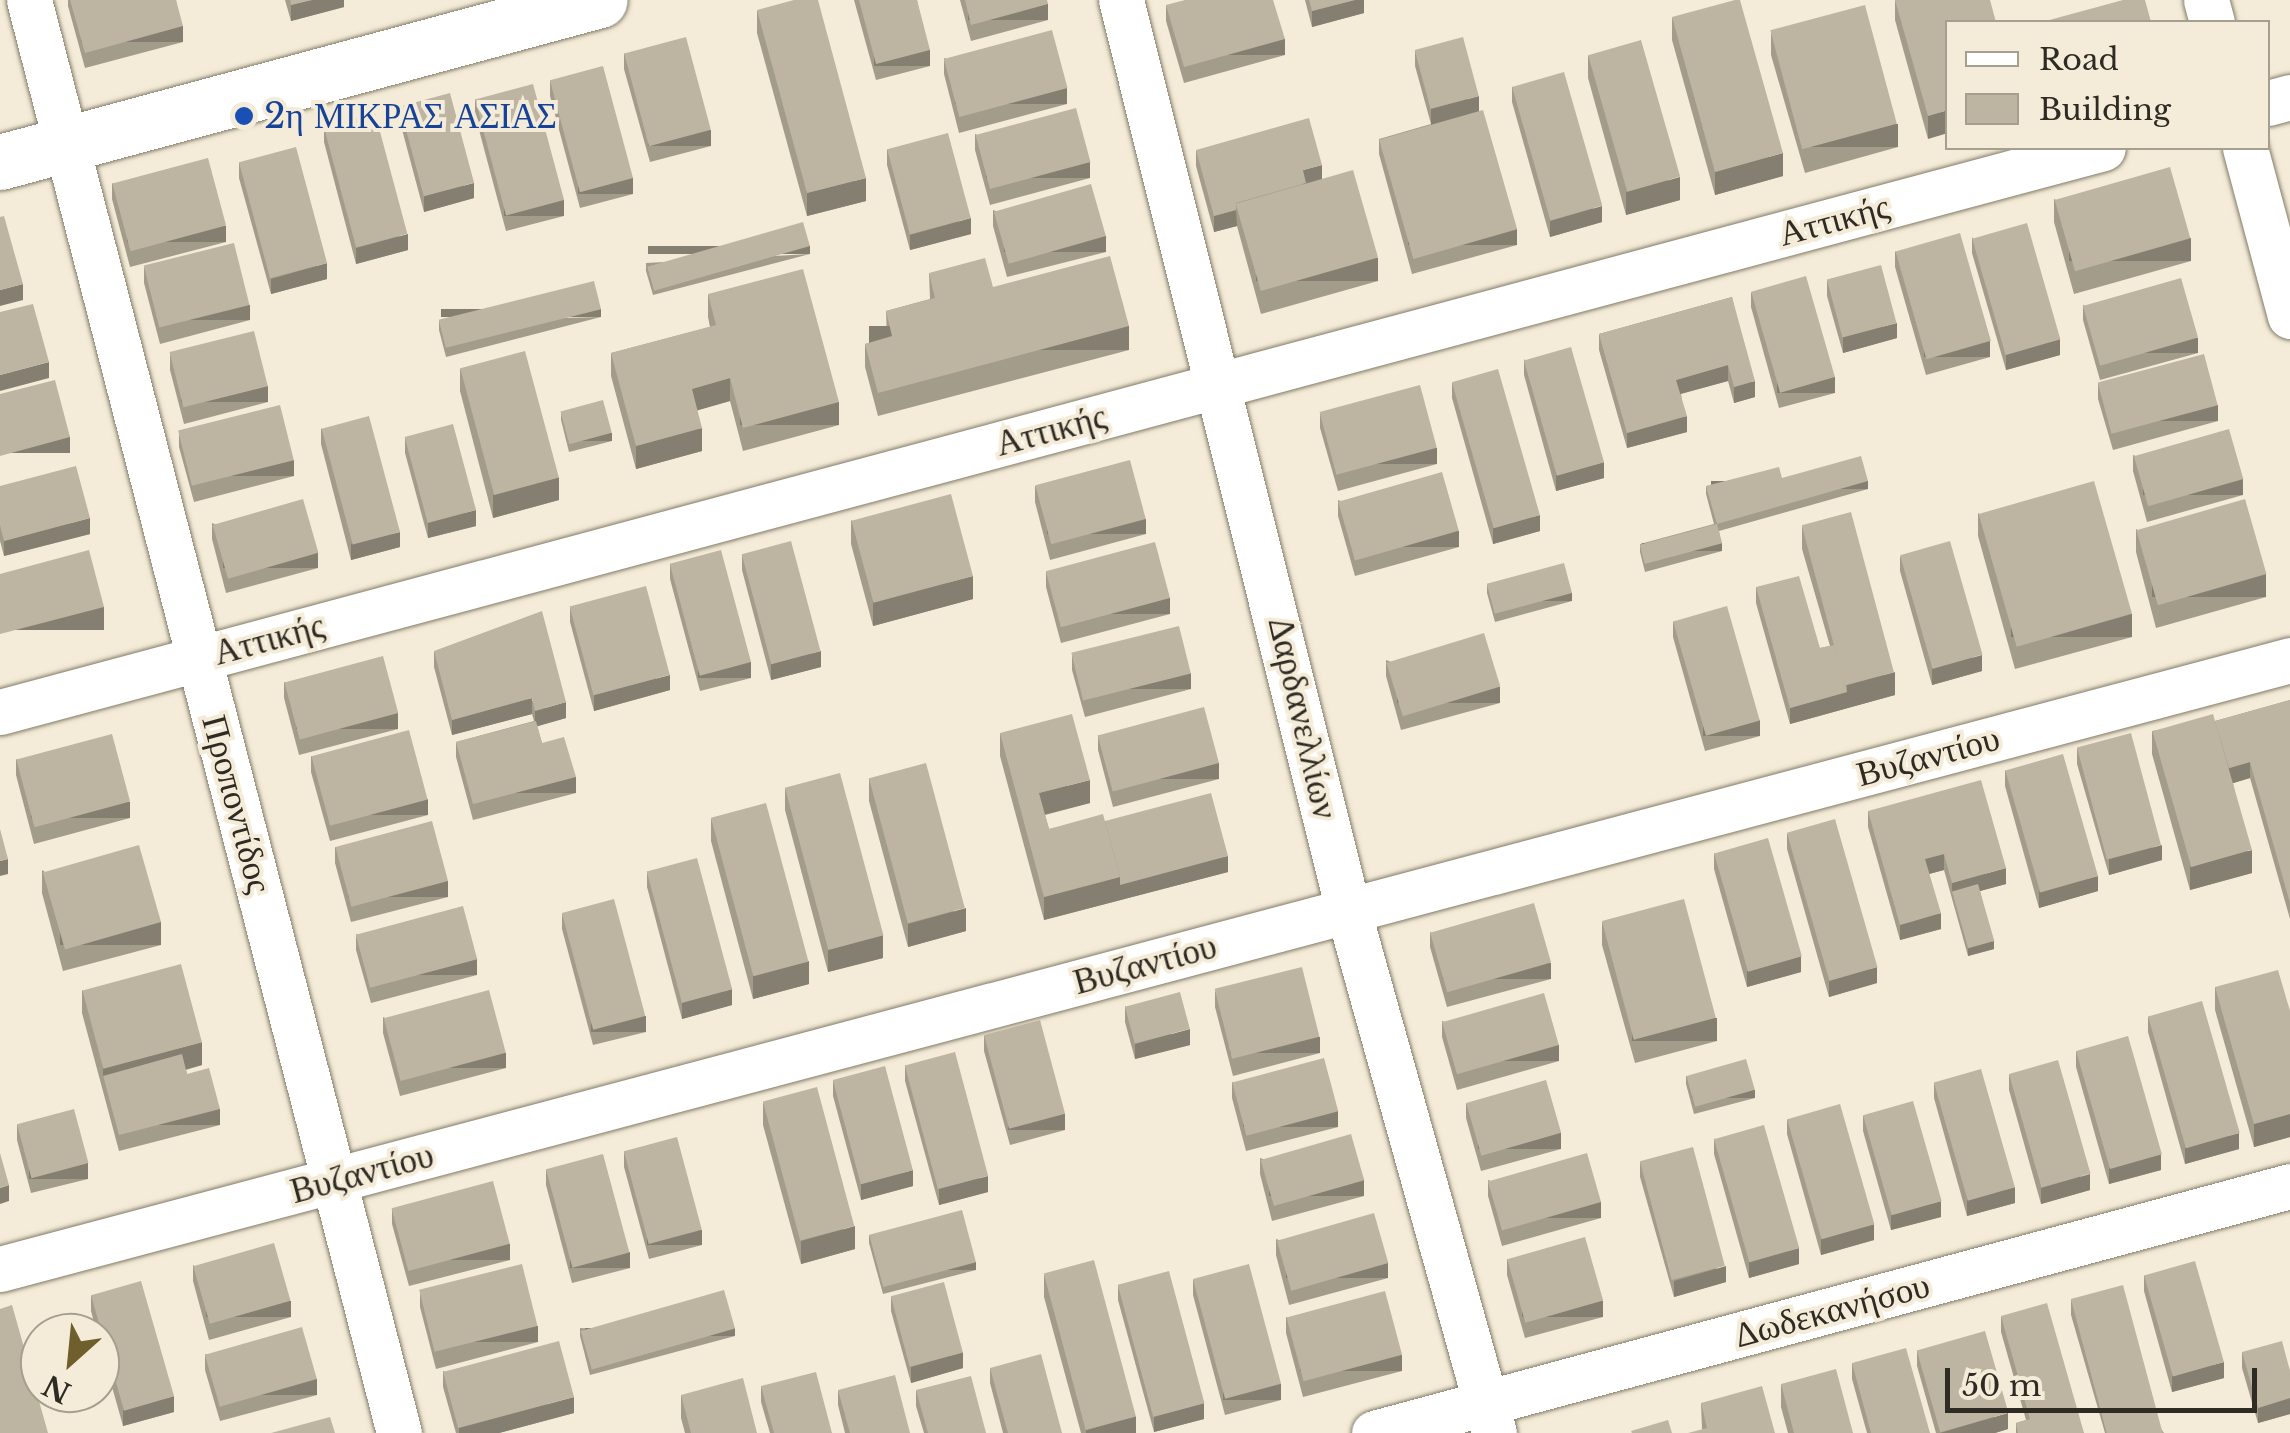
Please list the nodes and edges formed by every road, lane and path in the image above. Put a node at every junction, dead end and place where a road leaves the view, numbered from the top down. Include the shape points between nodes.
1 (29, 0) edge
2 (600, 0) edge
3 (1121, 0) edge
4 (70, 143) junction
5 (2095, 150) edge
6 (2246, 150) edge
7 (0, 162) edge
8 (2290, 316) edge
9 (1224, 383) junction
10 (199, 658) junction
11 (2290, 660) edge
12 (0, 712) edge
13 (1348, 910) junction
14 (335, 1180) junction
15 (2290, 1186) edge
16 (0, 1269) edge
17 (1490, 1418) edge
18 (399, 1433) edge
19 (1374, 1433) edge

1 - 4 street, Προποντίδος
2 - 4 street
3 - 9 street, Δαρδανελλίων
4 - 7 street
4 - 10 street, Προποντίδος
5 - 9 street, Αττικής
6 - 8 street
9 - 10 street, Αττικής
9 - 13 street, Δαρδανελλίων
10 - 12 street, Αττικής
10 - 14 street, Προποντίδος
11 - 13 street, Βυζαντίου
13 - 14 street, Βυζαντίου
13 - 17 street, Δαρδανελλίων
14 - 16 street, Βυζαντίου
14 - 18 street, Προποντίδος
15 - 17 street, Δωδεκανήσου
17 - 19 street, Δωδεκανήσου

